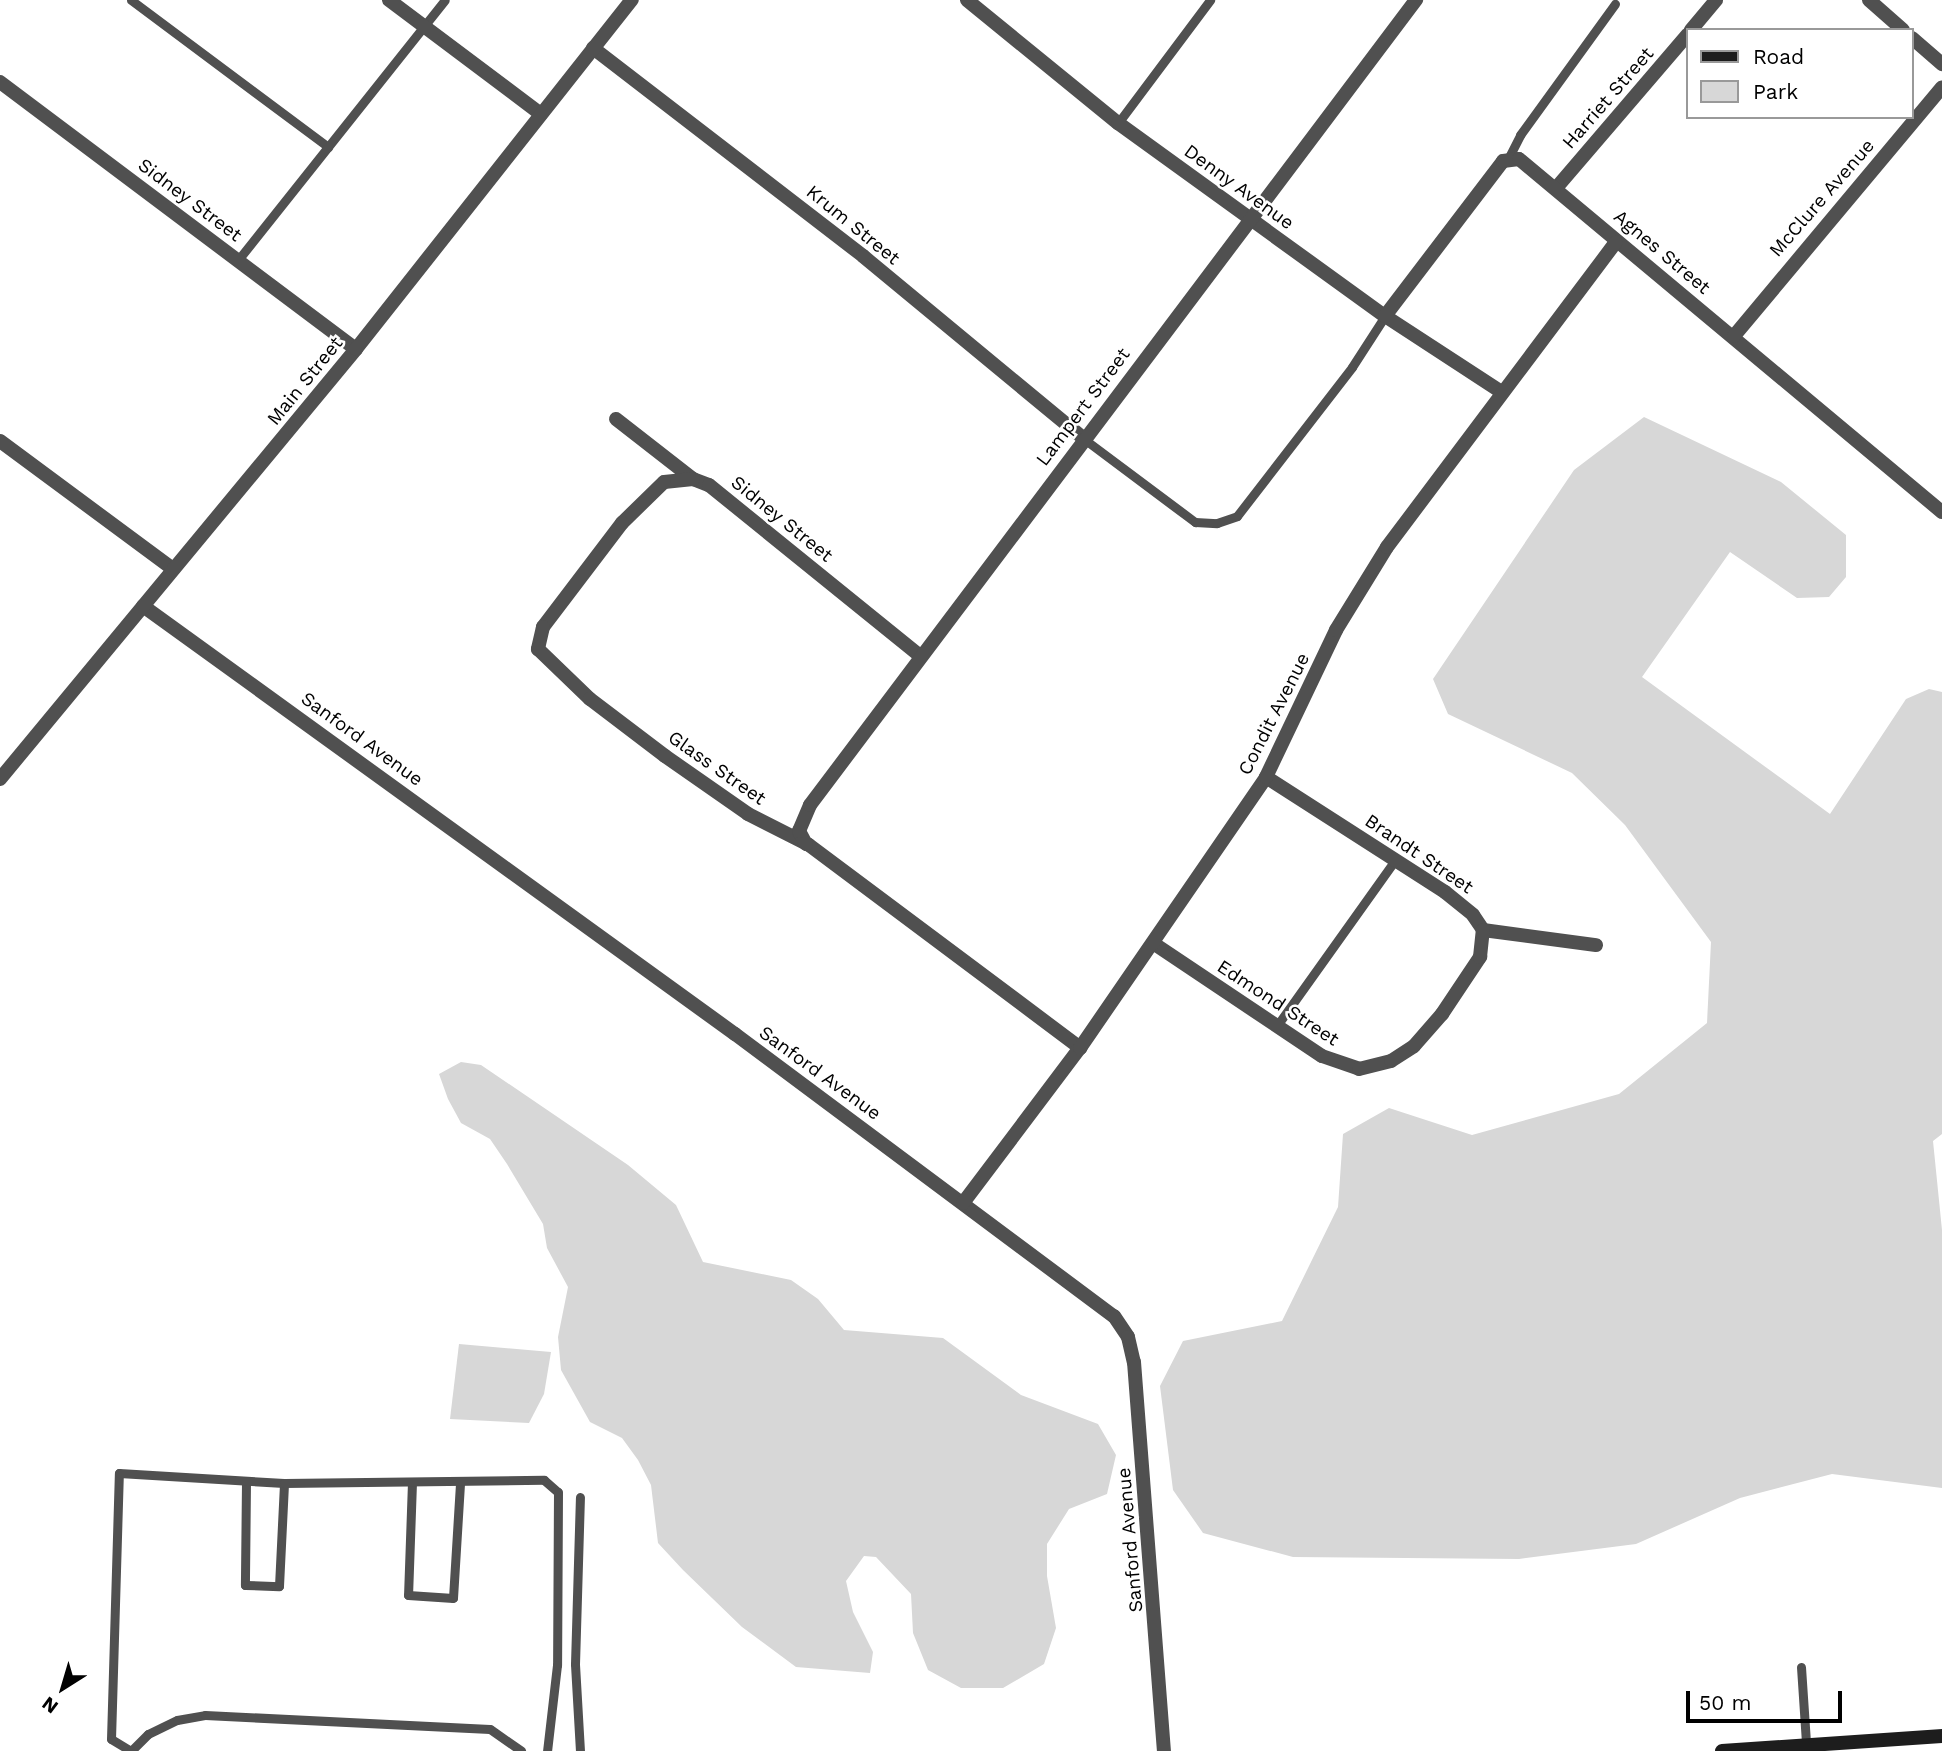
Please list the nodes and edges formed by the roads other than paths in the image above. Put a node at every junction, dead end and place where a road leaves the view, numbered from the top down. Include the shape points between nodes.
1 (131, 0) edge
2 (389, 0) edge
3 (444, 0) edge
4 (632, 0) edge
5 (967, 0) edge
6 (1210, 0) edge
7 (1416, 0) edge
8 (1716, 0) edge
9 (1869, 0) edge
10 (1615, 4) dead end
11 (424, 26) junction
12 (1693, 28) edge
13 (1901, 28) edge
14 (1686, 37) edge
15 (1914, 40) edge
16 (593, 48) junction
17 (1942, 64) edge
18 (0, 82) edge
19 (1942, 87) edge
20 (541, 114) junction
21 (1118, 123) junction
22 (328, 147) junction
23 (1509, 157) junction
24 (1557, 187) junction
25 (1251, 219) junction
26 (1616, 242) junction
27 (238, 260) junction
28 (1385, 316) junction
29 (1734, 337) junction
30 (356, 349) junction
31 (1500, 391) junction
32 (617, 419) dead end
33 (1084, 439) junction
34 (0, 441) edge
35 (693, 479) junction
36 (1942, 512) edge
37 (173, 569) junction
38 (143, 606) junction
39 (920, 656) junction
40 (1266, 777) junction
41 (0, 779) edge
42 (806, 844) junction
43 (1395, 860) junction
44 (1483, 930) junction
45 (1153, 943) junction
46 (1596, 945) dead end
47 (1276, 1027) junction
48 (1080, 1048) junction
49 (963, 1203) junction
50 (246, 1482) junction
51 (412, 1482) junction
52 (284, 1483) junction
53 (460, 1483) junction
54 (580, 1497) dead end
55 (1801, 1667) dead end
56 (1942, 1736) edge
57 (1806, 1744) junction
58 (1763, 1749) edge
59 (131, 1751) edge
60 (521, 1751) edge
61 (547, 1751) edge
62 (580, 1751) edge
63 (1164, 1751) edge
64 (1722, 1751) edge

1 - 22 lane
2 - 11 street
3 - 11 lane
4 - 16 street, Main Street
5 - 21 street, Denny Avenue
6 - 21 lane
7 - 25 street, Lampert Street
8 - 12 street, Harriet Street
9 - 13 street
10 - 23 lane
11 - 20 street
11 - 22 lane
14 - 24 street, Harriet Street
15 - 17 street
16 - 20 street, Main Street
16 - 33 street, Krum Street via 863,256
18 - 27 street, Sidney Street
19 - 29 street, McClure Avenue
20 - 30 street, Main Street
21 - 25 street, Denny Avenue
22 - 27 lane
23 - 24 street, Agnes Street
23 - 28 street via 1476,192
24 - 26 street, Agnes Street
25 - 28 street, Denny Avenue
25 - 33 street, Lampert Street
26 - 29 street, Agnes Street
26 - 31 street, Condit Avenue
27 - 30 street, Sidney Street
28 - 31 street, Denny Avenue
28 - 33 lane via 1352,367 1237,516 1217,523 1195,522
29 - 36 street, Agnes Street
30 - 37 street, Main Street
31 - 40 street, Condit Avenue via 1360,587
32 - 35 street, Sidney Street
33 - 39 street, Lampert Street
34 - 37 street
35 - 39 street, Sidney Street via 709,485
35 - 42 street, Glass Street via 664,482 622,523 543,627 538,649 590,699 665,756 748,814
37 - 38 street, Main Street
38 - 41 street, Main Street
38 - 49 street, Sanford Avenue
39 - 42 street, Lampert Street via 800,820 799,831
40 - 43 street, Brandt Street
40 - 45 street, Condit Avenue
42 - 48 street, Glass Street
43 - 44 street, Brandt Street via 1445,892 1473,915
43 - 47 lane
44 - 46 street
44 - 47 street, Edmond Street via 1480,957 1450,1003 1414,1046 1391,1061 1371,1068 1343,1066
45 - 47 street, Edmond Street
45 - 48 street, Condit Avenue
48 - 49 street, Condit Avenue
49 - 63 street, Sanford Avenue via 1093,1299 1114,1316 1128,1336 1134,1362
50 - 52 lane
50 - 52 lane via 245,1585 279,1586
50 - 59 lane via 119,1472 111,1739
51 - 52 lane
51 - 53 lane
51 - 53 lane via 408,1595 453,1598
53 - 61 lane via 544,1480 558,1492 557,1665
54 - 62 lane via 575,1664
55 - 57 lane
56 - 57 main road
57 - 58 main road
58 - 64 main road
59 - 60 lane via 157,1729 205,1715 490,1729

